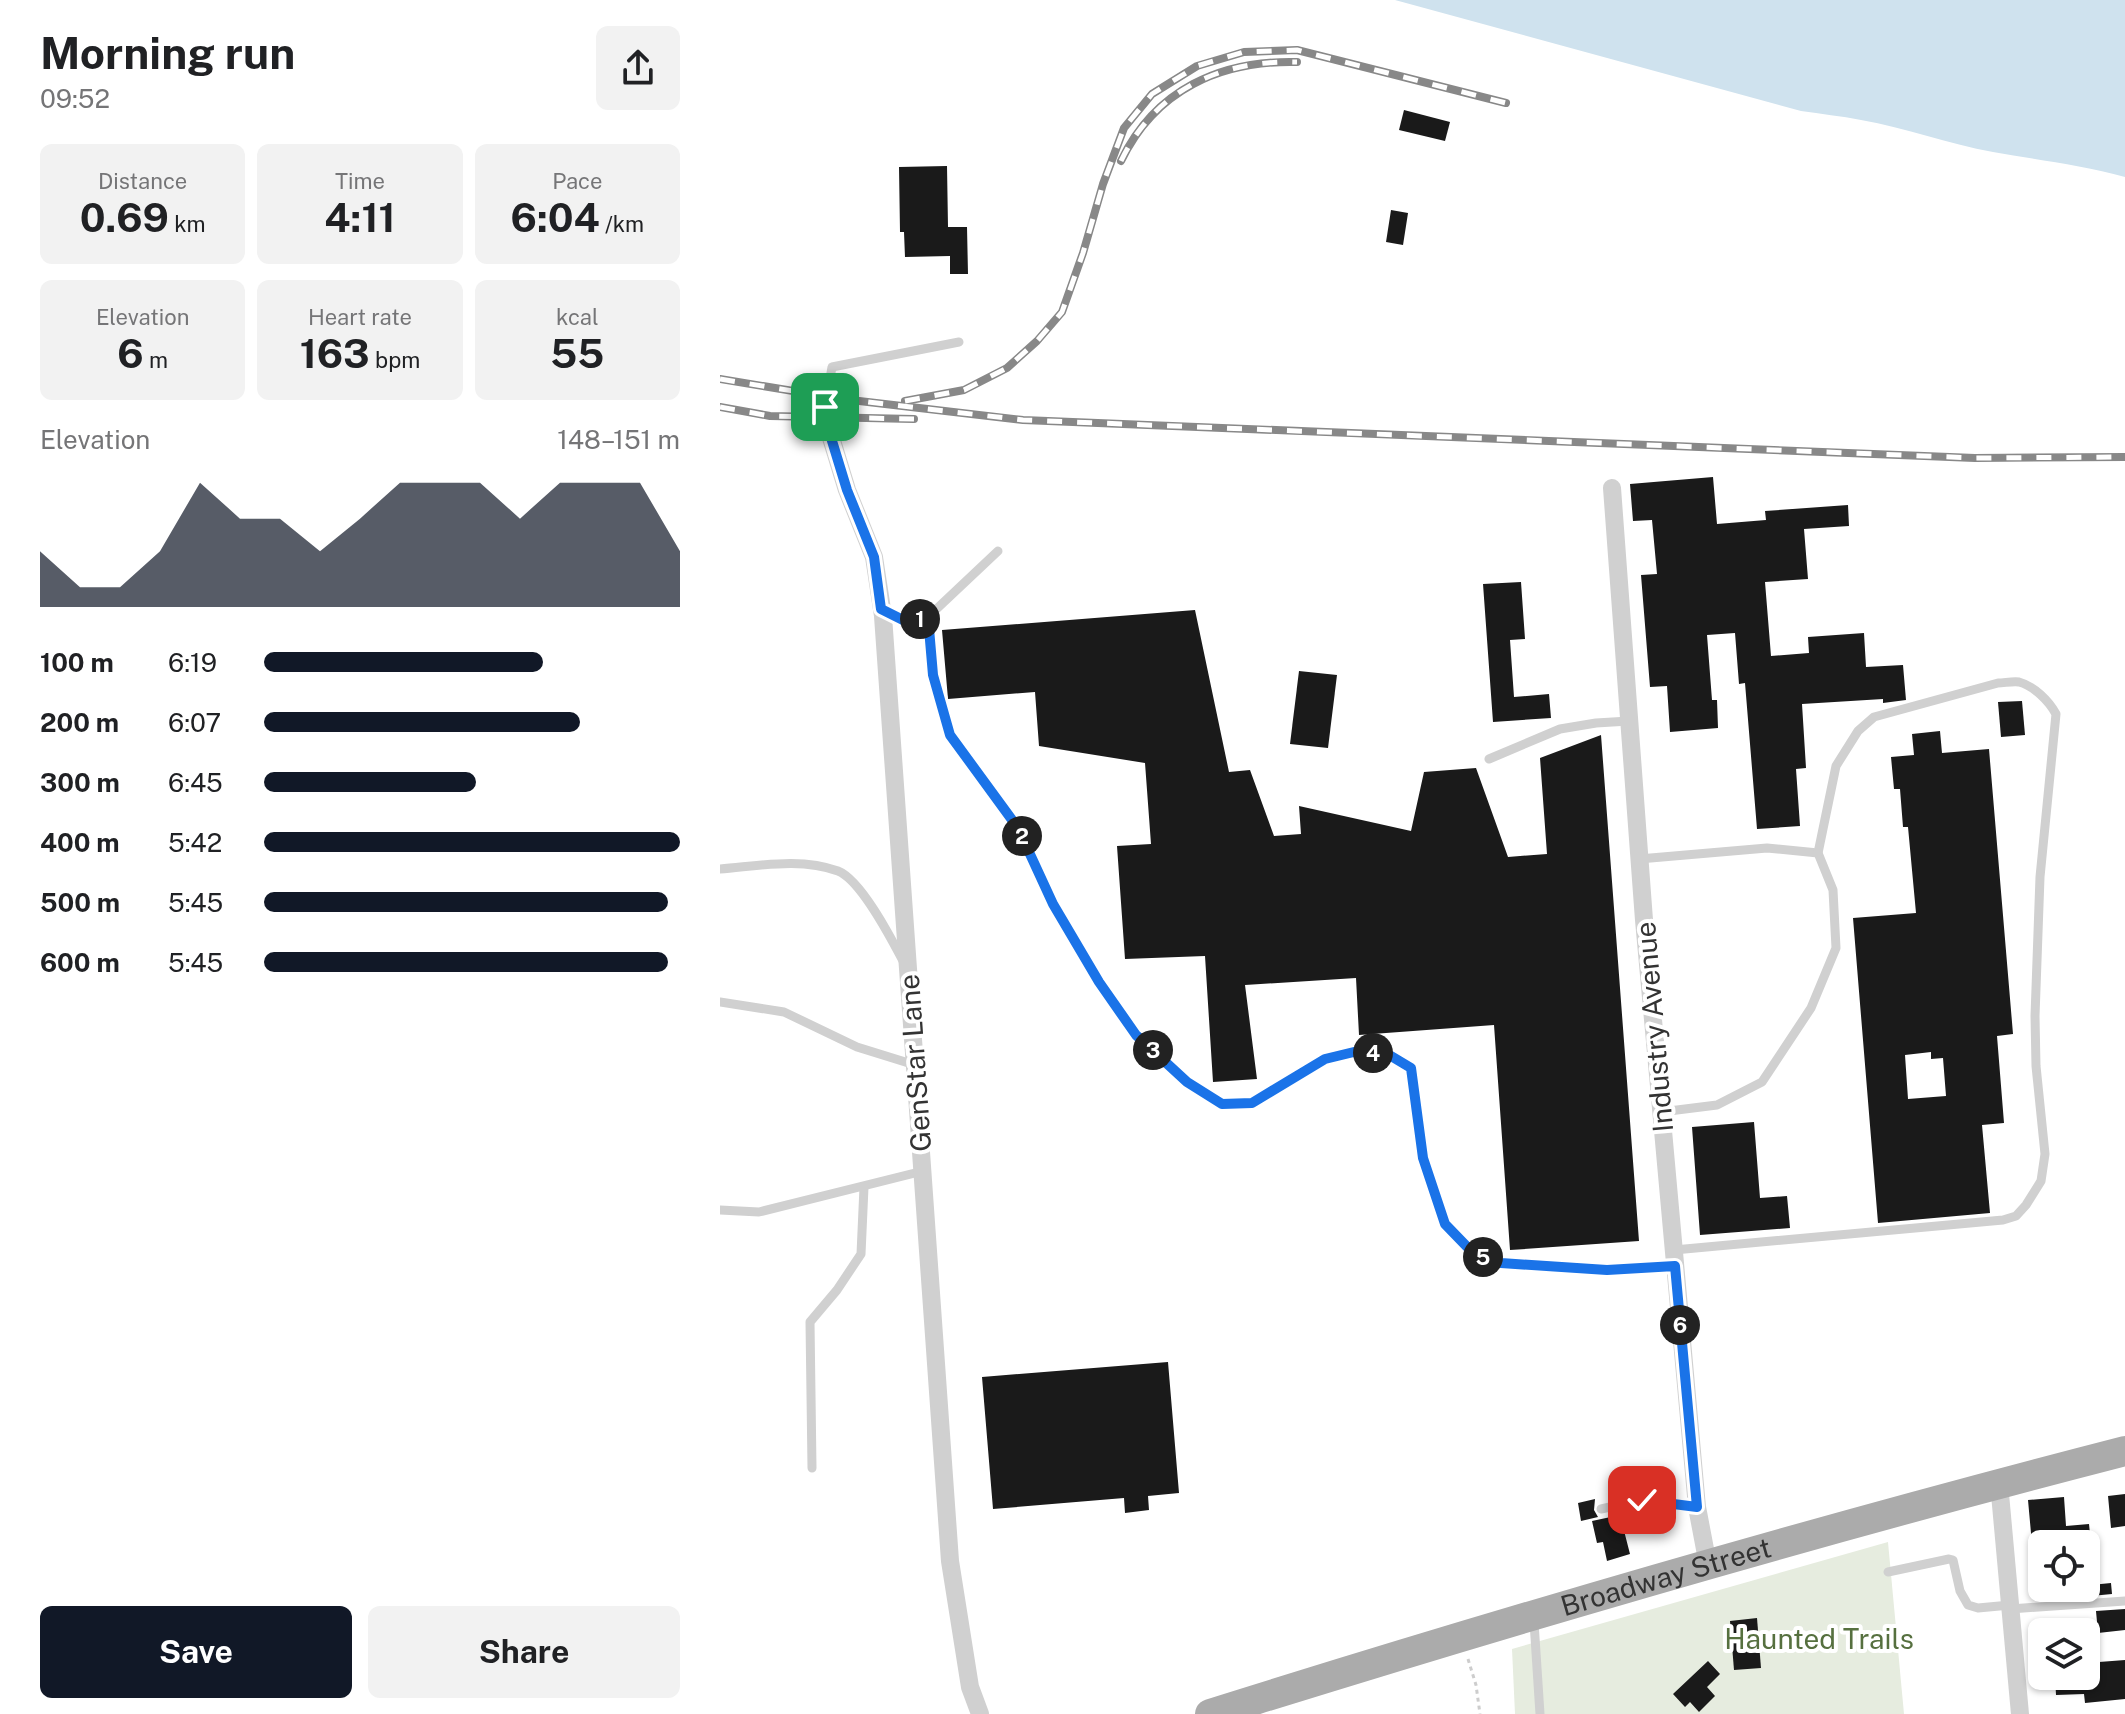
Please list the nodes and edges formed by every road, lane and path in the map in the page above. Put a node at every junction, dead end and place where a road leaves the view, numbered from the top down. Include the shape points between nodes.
1 (959, 342) dead end
2 (825, 418) joint
3 (1612, 488) dead end
4 (998, 551) dead end
5 (881, 609) junction
6 (928, 617) junction
7 (1629, 721) junction
8 (1489, 759) dead end
9 (1818, 853) junction
10 (1639, 859) junction
11 (720, 869) edge
12 (908, 971) junction
13 (720, 1002) edge
14 (915, 1065) junction
15 (1661, 1112) junction
16 (923, 1171) junction
17 (864, 1187) junction
18 (720, 1210) edge
19 (1674, 1258) junction
20 (2125, 1451) edge
21 (812, 1468) dead end
22 (1999, 1483) junction
23 (1697, 1507) junction
24 (1601, 1509) dead end
25 (1708, 1565) junction
26 (1888, 1572) dead end
27 (2125, 1601) edge
28 (2010, 1607) junction
29 (1534, 1616) junction
30 (1467, 1656) dead end
31 (1251, 1708) edge
32 (980, 1714) edge
33 (1210, 1714) edge
34 (1480, 1714) edge
35 (1540, 1714) edge
36 (2020, 1714) edge

1 - 2 lane via 832,367
2 - 5 street, GenStar Lane via 874,557
3 - 7 street, Industry Avenue
4 - 6 lane
5 - 6 lane via 907,622
5 - 12 street, GenStar Lane
6 - 19 lane via 933,675 950,735 1018,828 1053,904 1099,982 1136,1035 1187,1082 1222,1104 1252,1103 1325,1059 1358,1051 1391,1056 1411,1068 1423,1158 1445,1224 1474,1254 1501,1263 1607,1270
7 - 8 lane via 1560,729
7 - 10 street, Industry Avenue
9 - 10 lane via 1767,848
9 - 15 lane via 1833,890 1836,948 1811,1008 1762,1082 1717,1105
9 - 19 lane via 1836,766 1858,731 1874,717 1998,683 2018,682 2051,704 2056,714 2040,877 2035,1016 2045,1154 2041,1181 2016,1216 2003,1220
10 - 15 street, Industry Avenue
11 - 12 lane via 798,863 840,871 875,908
12 - 14 street, GenStar Lane
13 - 14 lane via 784,1012 857,1047
14 - 16 street, GenStar Lane
15 - 19 street, Industry Avenue
16 - 17 lane
16 - 32 street, GenStar Lane via 950,1561 970,1687
17 - 18 lane via 759,1212
17 - 21 lane via 861,1254 810,1322
19 - 23 street, Industry Avenue
20 - 22 main road, Broadway Street
22 - 25 main road, Broadway Street
22 - 28 street
23 - 24 lane via 1642,1500
23 - 25 street, Industry Avenue
25 - 29 main road, Broadway Street
26 - 28 lane via 1953,1560 1968,1605
27 - 28 lane
28 - 36 street
29 - 31 main road, Broadway Street
29 - 35 lane
30 - 34 path
31 - 33 main road, Broadway Street

